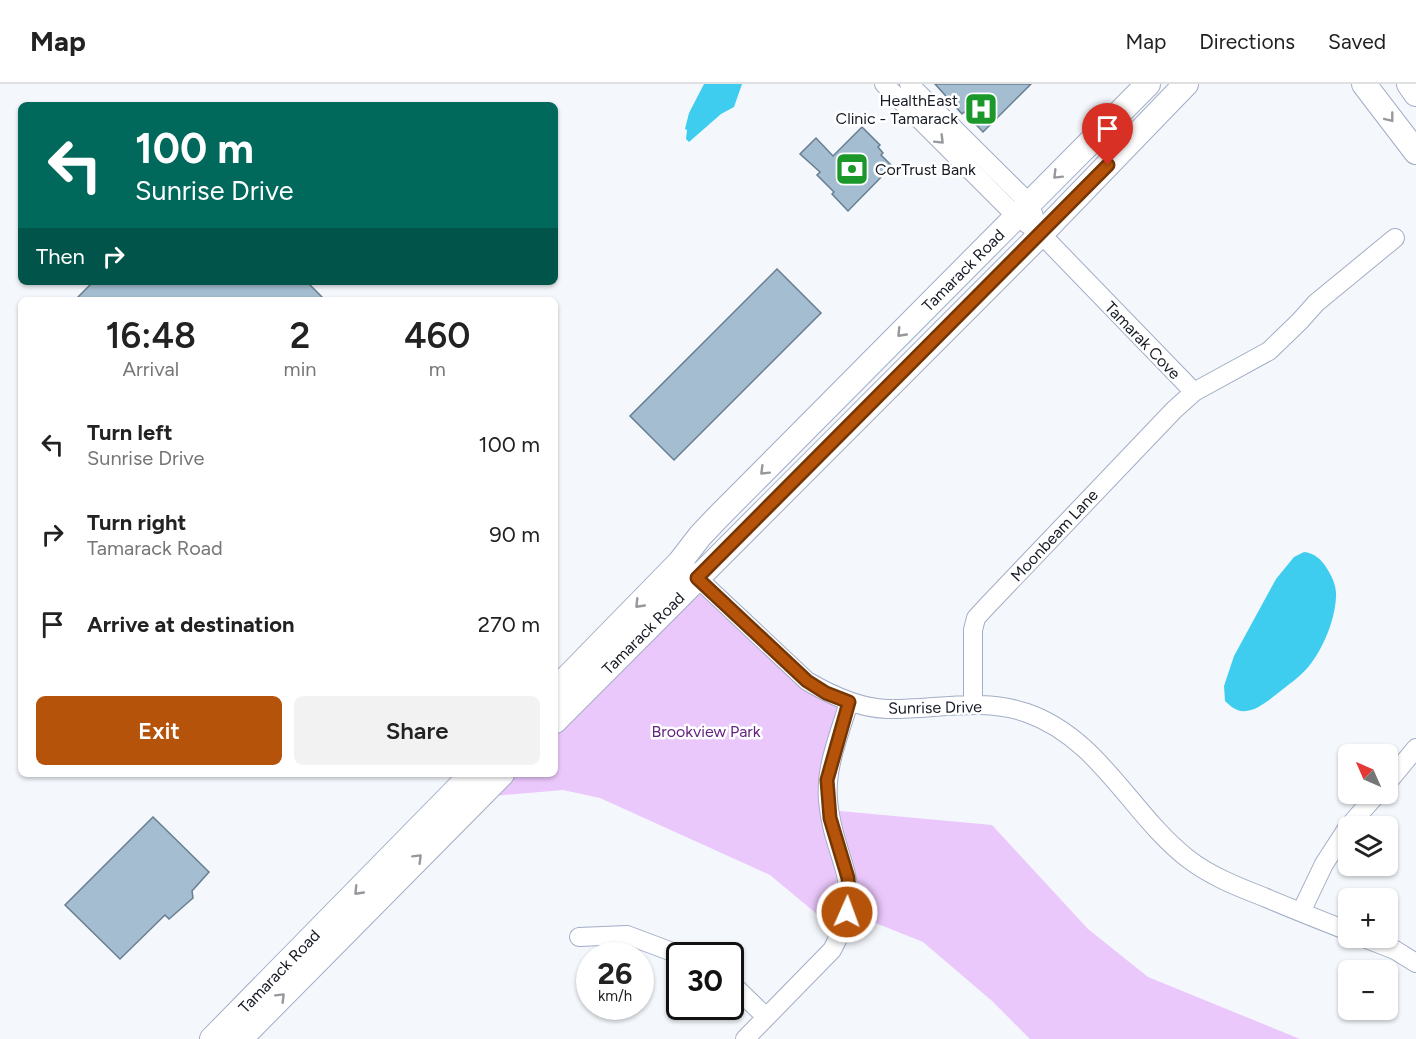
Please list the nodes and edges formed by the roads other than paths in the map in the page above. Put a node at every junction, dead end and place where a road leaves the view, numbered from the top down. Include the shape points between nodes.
1 (884, 84) edge
2 (909, 84) edge
3 (1148, 84) edge
4 (1186, 84) edge
5 (1364, 84) edge
6 (1408, 84) edge
7 (1416, 94) edge
8 (1416, 152) edge
9 (1022, 210) junction
10 (1041, 234) junction
11 (1395, 238) dead end
12 (1194, 392) junction
13 (689, 570) junction
14 (558, 687) edge
15 (849, 702) junction
16 (973, 704) junction
17 (558, 718) edge
18 (1416, 748) edge
19 (1398, 770) edge
20 (469, 777) edge
21 (499, 777) edge
22 (1369, 804) edge
23 (1358, 816) edge
24 (1338, 843) edge
25 (1301, 912) junction
26 (1338, 927) edge
27 (579, 937) dead end
28 (1390, 948) edge
29 (666, 950) edge
30 (1416, 963) edge
31 (744, 996) edge
32 (766, 1017) junction
33 (213, 1039) edge
34 (240, 1039) edge
35 (744, 1039) edge

1 -> 9 street
2 - 9 street
3 -> 9 street, Tamarack Road
4 - 10 street, Tamarack Road
5 -> 8 street
6 - 7 street
9 - 10 street, Tamarak Cove
9 -> 13 street, Tamarack Road via 712,524
10 - 12 street, Tamarak Cove
10 - 13 street, Tamarack Road
11 - 12 street, Tamarak Cove via 1316,303 1269,351
12 - 16 street, Moonbeam Lane via 976,618
13 -> 14 street, Tamarack Road
13 - 15 street, Sunrise Drive via 807,681
13 - 17 street, Tamarack Road
15 - 16 street, Sunrise Drive via 887,709
15 - 32 street via 827,780 830,818 848,878 847,912 832,950
16 - 25 street, Sunrise Drive via 1027,713 1066,733 1088,750 1187,858 1227,882
18 - 19 street
20 -> 33 street, Tamarack Road
34 -> 21 street, Tamarack Road
22 - 23 street
24 - 25 street
25 - 26 street, Sunrise Drive
27 - 29 street via 627,935
28 - 30 street
31 - 32 street
32 - 35 street

